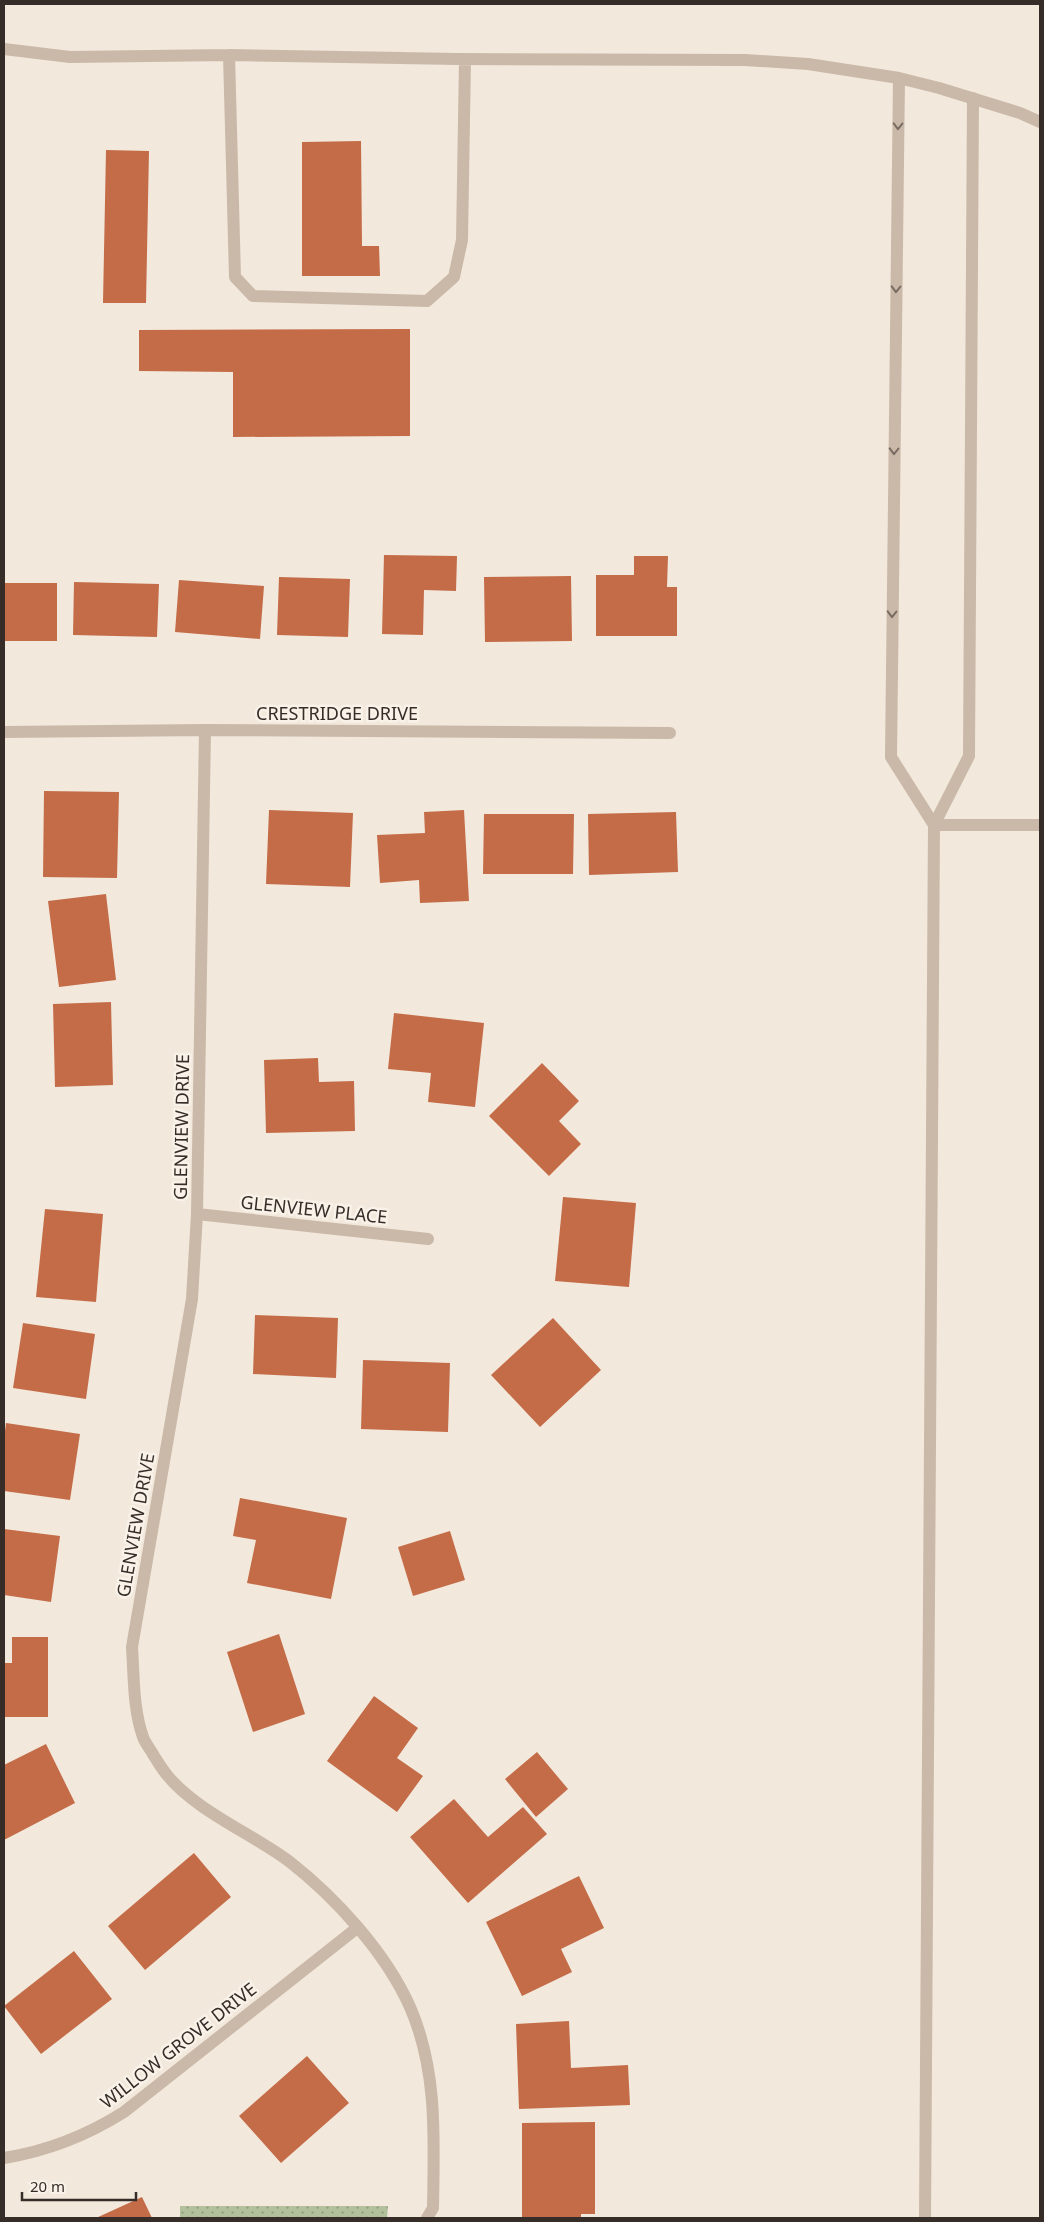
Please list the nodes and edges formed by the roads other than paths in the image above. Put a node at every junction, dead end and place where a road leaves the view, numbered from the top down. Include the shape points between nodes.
1 (4, 49) edge
2 (229, 55) junction
3 (465, 59) junction
4 (899, 78) junction
5 (973, 98) junction
6 (1040, 122) edge
7 (205, 730) junction
8 (4, 732) edge
9 (670, 732) dead end
10 (1040, 824) edge
11 (934, 825) junction
12 (197, 1214) junction
13 (428, 1239) dead end
14 (357, 1928) junction
15 (4, 2158) edge
16 (430, 2213) edge
17 (925, 2218) edge

1 - 2 street via 70,57
2 - 3 street
2 - 3 street via 234,277 253,296 427,301 454,278 462,240
3 - 4 street via 745,60 808,64
4 - 5 street
4 -> 11 street via 891,756
5 - 6 street
5 - 11 street via 969,756
7 - 8 street, CRESTRIDGE DRIVE
7 - 9 street, CRESTRIDGE DRIVE
7 - 12 street, GLENVIEW DRIVE
10 - 11 street
11 - 17 street
12 - 13 street, GLENVIEW PLACE
12 - 14 street, GLENVIEW DRIVE via 192,1299 132,1646 135,1700 143,1737 167,1776 197,1802 289,1862 328,1896
14 - 15 street, WILLOW GROVE DRIVE via 124,2112 99,2128 63,2144
14 - 16 street, GLENVIEW DRIVE via 386,1966 410,2007 426,2053 434,2115

